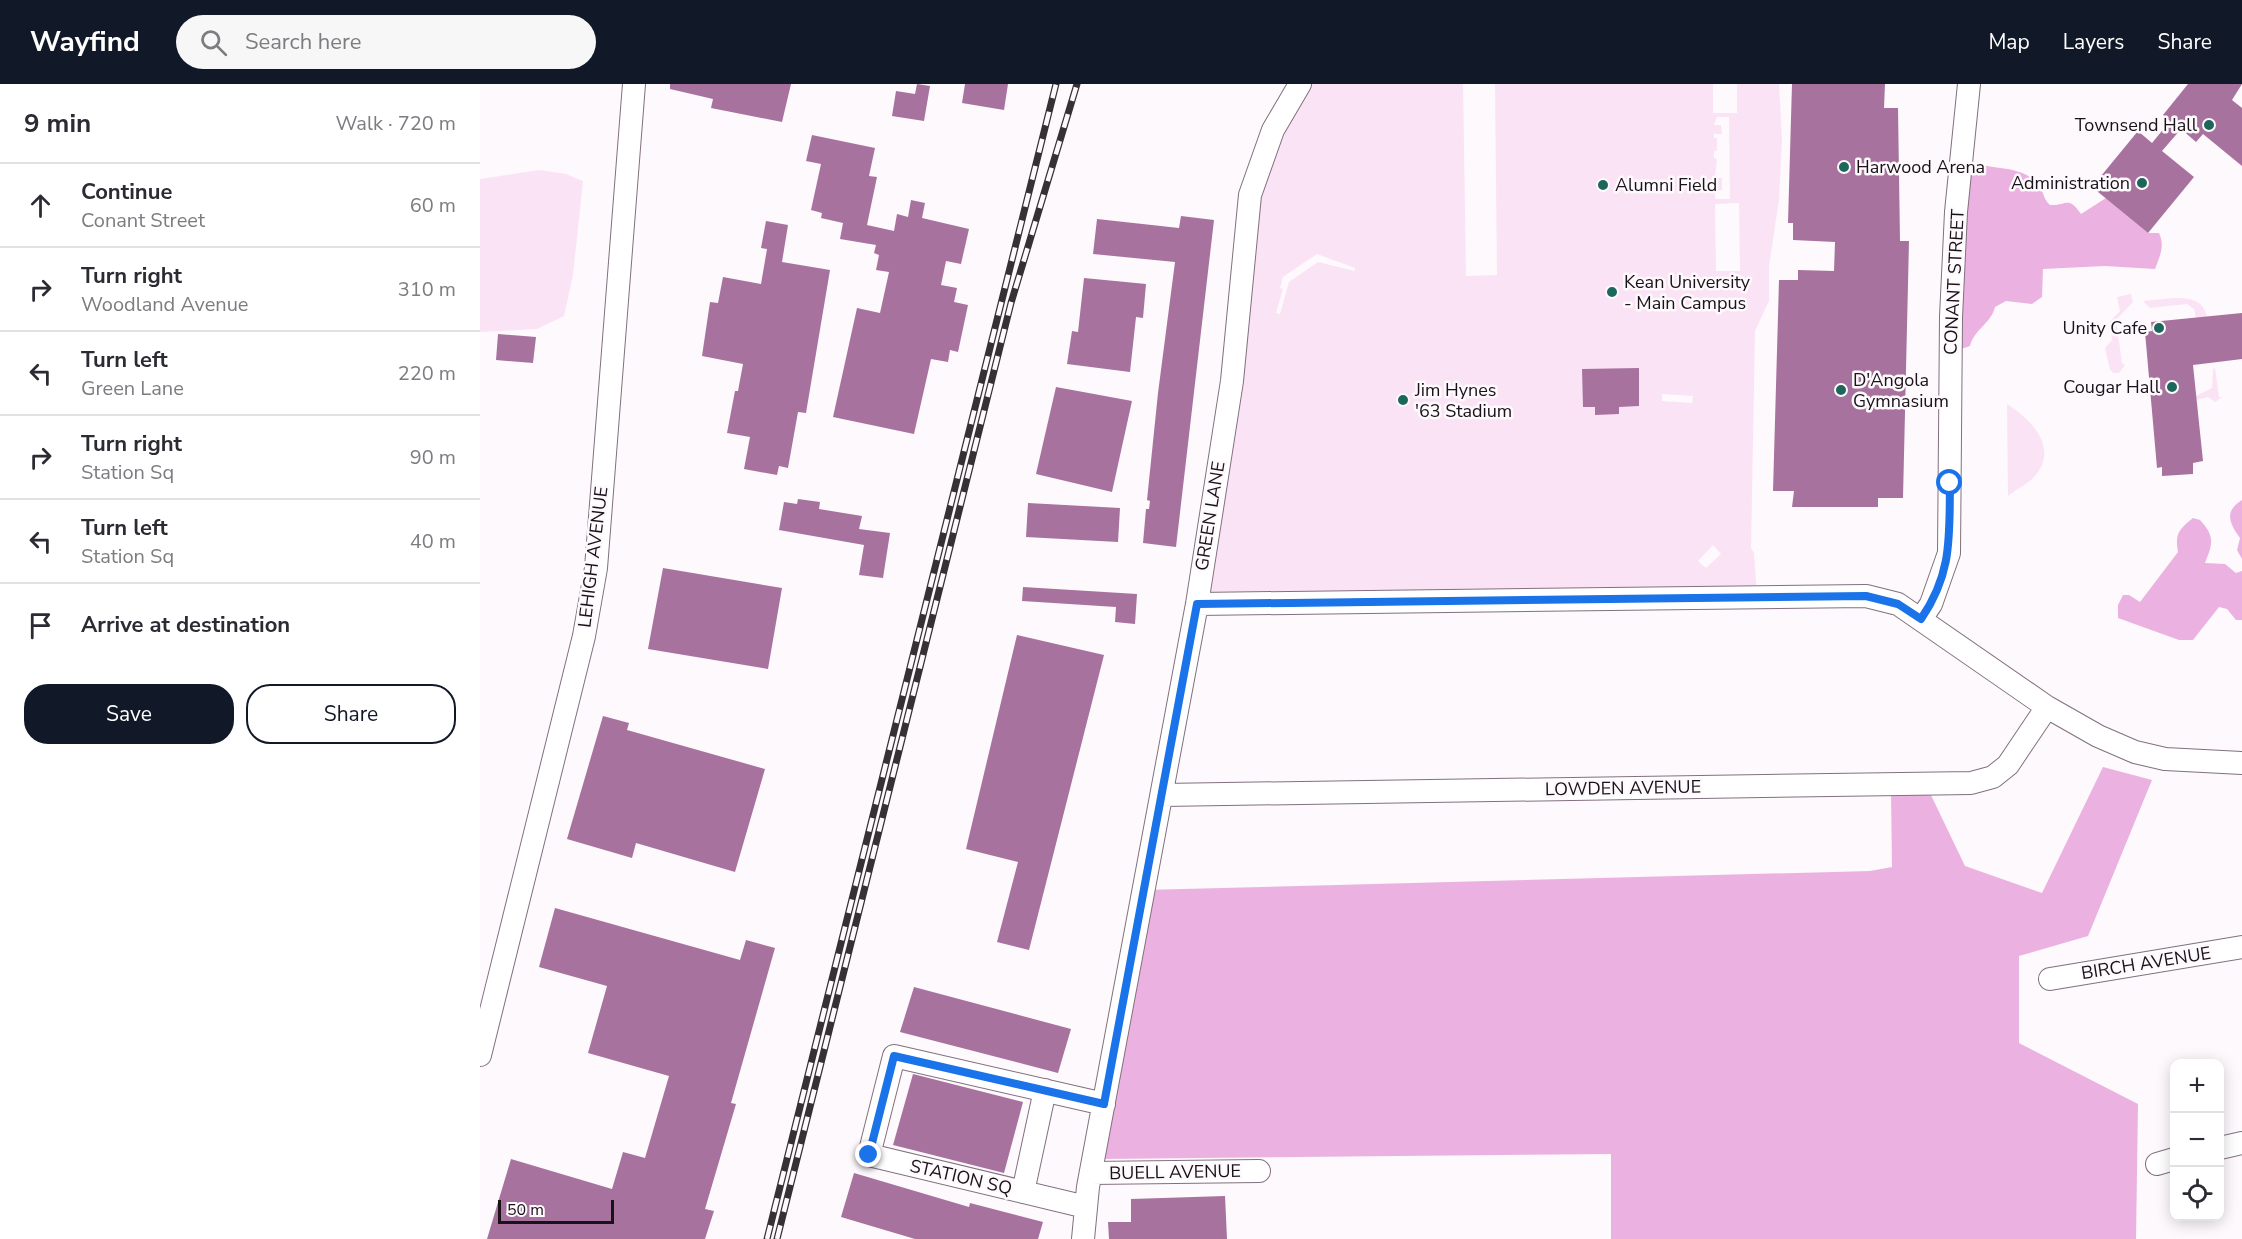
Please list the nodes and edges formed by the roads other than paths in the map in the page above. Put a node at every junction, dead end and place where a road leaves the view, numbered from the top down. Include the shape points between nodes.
1 (633, 84) edge
2 (1300, 84) edge
3 (1969, 84) edge
4 (1197, 604) junction
5 (1921, 619) junction
6 (2047, 707) junction
7 (2242, 763) edge
8 (1162, 795) junction
9 (2242, 947) edge
10 (2050, 979) dead end
11 (486, 1005) edge
12 (480, 1055) edge
13 (1045, 1090) junction
14 (1104, 1104) junction
15 (2242, 1143) edge
16 (2224, 1147) edge
17 (1259, 1171) dead end
18 (1090, 1173) junction
19 (1023, 1192) junction
20 (1086, 1207) junction
21 (1083, 1239) edge

1 - 11 street, LEHIGH AVENUE via 596,568 584,636
2 - 4 street, GREEN LANE via 1273,130 1250,195 1232,381
3 - 5 street, CONANT STREET via 1951,306 1949,553 1931,604
4 - 5 street via 1866,596 1898,604
4 - 8 street, GREEN LANE
5 - 6 street
6 - 7 street via 2135,752 2165,759
6 - 8 street, LOWDEN AVENUE via 2008,765 1993,777 1971,783
8 - 14 street, GREEN LANE
9 - 10 street, BIRCH AVENUE
11 - 12 street, LEHIGH AVENUE
13 - 14 street, STATION SQ
13 - 19 street, STATION SQ
13 - 19 street, STATION SQ via 894,1056 869,1155
14 - 18 street, GREEN LANE
15 - 16 street
17 - 18 street, BUELL AVENUE
18 - 20 street, GREEN LANE
19 - 20 street, STATION SQ
20 - 21 street, GREEN LANE

